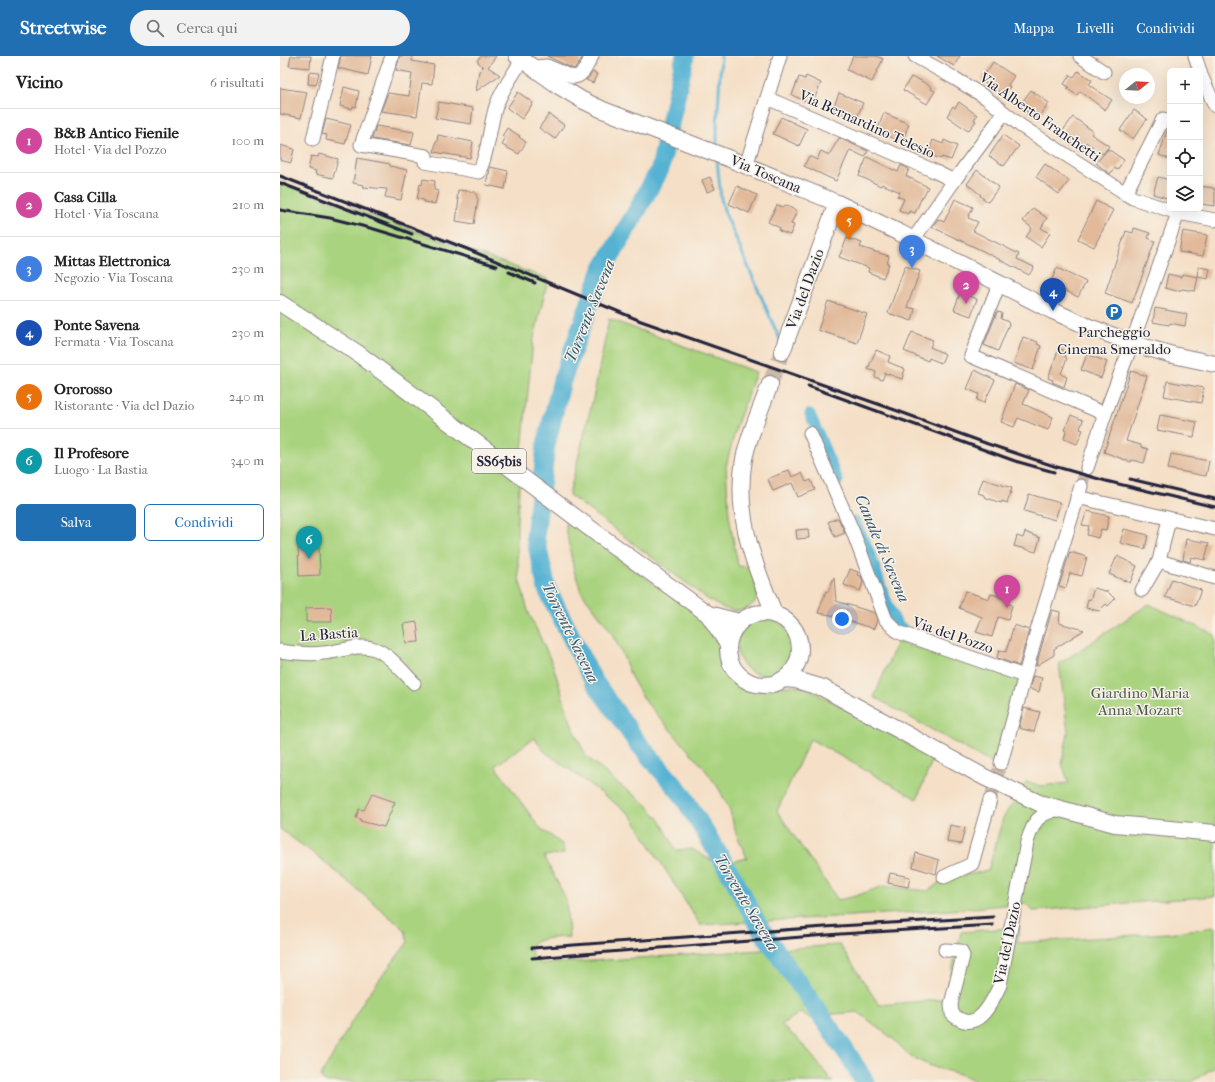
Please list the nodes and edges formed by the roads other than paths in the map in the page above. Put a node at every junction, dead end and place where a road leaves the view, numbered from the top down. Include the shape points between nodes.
1 (333, 56) edge
2 (392, 56) edge
3 (592, 56) edge
4 (780, 56) edge
5 (914, 56) edge
6 (1080, 56) edge
7 (1195, 56) edge
8 (522, 59) edge
9 (1199, 68) edge
10 (1104, 72) dead end
11 (1203, 79) edge
12 (767, 98) junction
13 (1215, 106) edge
14 (1004, 113) junction
15 (1163, 119) dead end
16 (314, 139) dead end
17 (746, 166) junction
18 (954, 181) junction
19 (1125, 194) junction
20 (837, 203) junction
21 (1167, 209) edge
22 (1178, 212) joint
23 (1215, 220) edge
24 (913, 240) junction
25 (999, 284) junction
26 (280, 303) edge
27 (1132, 343) junction
28 (782, 352) tunnel mouth
29 (1215, 364) edge
30 (770, 384) tunnel mouth
31 (1106, 414) junction
32 (810, 433) dead end
33 (1087, 468) tunnel mouth
34 (1169, 519) junction
35 (1215, 529) edge
36 (1159, 557) junction
37 (1215, 578) edge
38 (761, 581) junction
39 (1142, 590) dead end
40 (708, 614) junction
41 (753, 615) junction
42 (775, 615) junction
43 (739, 622) junction
44 (728, 644) junction
45 (280, 652) edge
46 (799, 656) junction
47 (1024, 676) junction
48 (784, 679) junction
49 (414, 683) dead end
50 (823, 688) junction
51 (1001, 763) tunnel mouth
52 (1023, 796) junction
53 (990, 800) tunnel mouth
54 (1060, 809) junction
55 (1032, 824) junction
56 (1215, 833) edge
57 (944, 877) dead end
58 (945, 950) dead end

1 - 16 street
2 - 8 street via 361,145 424,155 425,162 479,172 484,162 496,107
3 - 8 street via 583,73 576,77
4 - 12 street
5 - 14 street, Via Alberto Franchetti via 984,97
6 - 10 street
7 - 9 street
8 - 17 main road, Via Toscana via 582,100 602,110
11 - 13 street
12 - 17 street
12 - 18 street, Via Bernardino Telesio
14 - 18 street
14 - 19 street, Via Alberto Franchetti
15 - 19 street
17 - 20 main road, Via Toscana
18 - 24 street
19 - 21 street, Via Alberto Franchetti
20 - 24 main road, Via Toscana
20 - 28 main road, Via del Dazio
22 - 23 street, Via Alberto Franchetti
22 - 27 street
24 - 25 main road, Via Toscana
25 - 27 main road, Via Toscana via 1089,327
25 - 31 street via 971,356
26 - 40 main road, SS65bis via 356,352
27 - 29 main road, Via Toscana
27 - 31 street
30 - 38 main road via 744,459 741,494 746,533
31 - 33 street
32 - 47 street, Via del Pozzo via 853,532 886,620 898,632
34 - 35 street
34 - 36 street
34 - 47 street via 1079,491
36 - 37 street
36 - 39 street
38 - 41 main road via 758,603
38 - 42 main road
40 - 43 main road, SS65bis
40 - 44 main road, SS65bis
41 - 42 main road
41 - 43 main road
42 - 46 main road via 790,624 795,631 800,648
43 - 44 main road
44 - 48 main road via 731,664 745,680 765,685 775,684
45 - 49 street, La Bastia via 323,653 366,647 382,653
46 - 48 main road via 796,665
46 - 50 main road
47 - 51 street
48 - 50 main road
50 - 52 main road
52 - 54 main road
52 - 55 street, Via del Dazio via 1031,812
53 - 57 street via 972,864
54 - 55 street via 1045,814
54 - 56 main road via 1115,824
55 - 58 street, Via del Dazio via 1000,985 992,1004 982,1016 972,1021 958,1019 952,1014 951,1004 963,956 961,951

